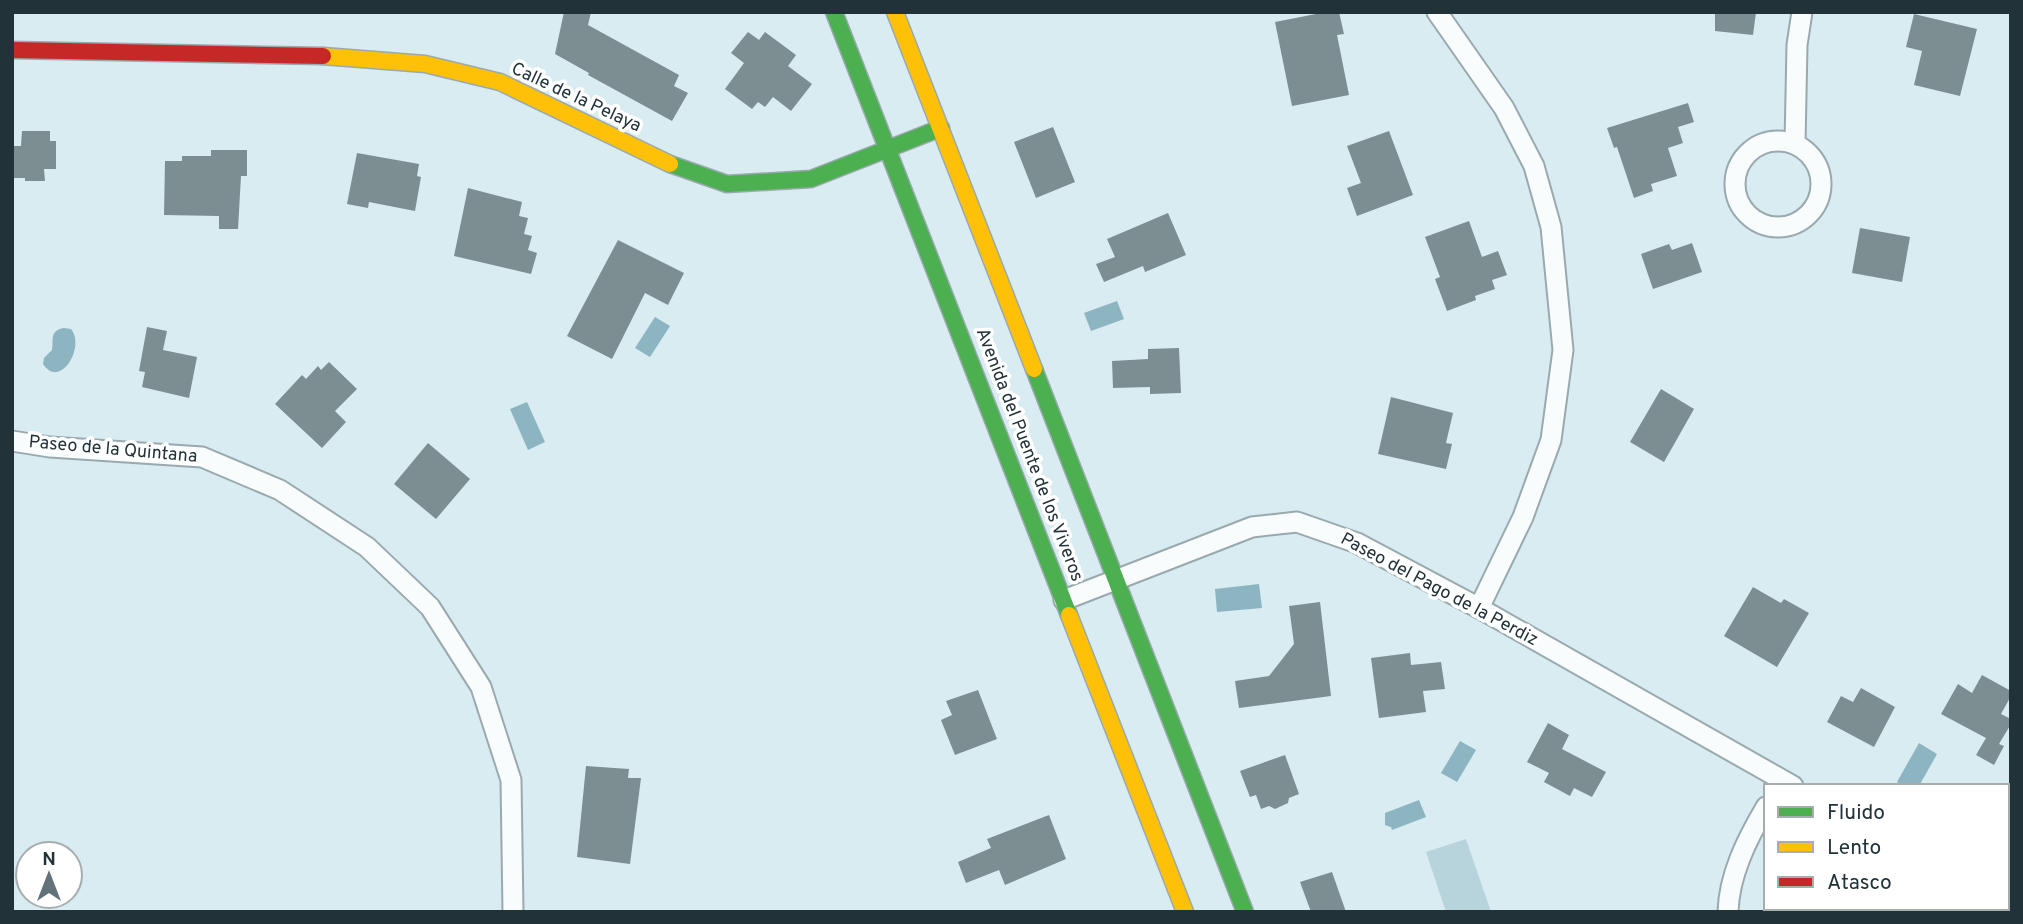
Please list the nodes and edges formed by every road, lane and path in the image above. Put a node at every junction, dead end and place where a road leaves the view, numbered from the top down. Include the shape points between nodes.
1 (834, 12) edge
2 (895, 12) edge
3 (1437, 12) edge
4 (1802, 12) edge
5 (12, 50) edge
6 (941, 128) junction
7 (1795, 144) junction
8 (889, 149) junction
9 (12, 441) edge
10 (1116, 580) junction
11 (1064, 600) junction
12 (1479, 608) junction
13 (1784, 784) edge
14 (1764, 810) edge
15 (513, 912) edge
16 (1185, 912) edge
17 (1245, 912) edge
18 (1728, 912) edge

1 - 8 street, Avenida del Puente de los Viveros
2 - 6 street, Avenida del Puente de los Viveros
3 - 12 street via 1504,108 1534,166 1551,227 1563,350 1551,440 1523,517
4 - 7 street
5 - 8 street, Calle de la Pelaya via 348,55 425,64 500,82 678,168 727,184 811,180
6 - 8 street, Calle de la Pelaya
6 - 10 street, Avenida del Puente de los Viveros
7 - 7 street via 1768,142 1755,147 1737,167 1735,195 1749,218 1777,228 1792,226 1815,207 1821,193 1817,164
8 - 11 street, Avenida del Puente de los Viveros
9 - 15 street, Paseo de la Quintana via 202,457 280,490 367,547 430,607 481,687 511,780
10 - 11 street, Paseo del Pago de la Perdiz
10 - 12 street, Paseo del Pago de la Perdiz via 1252,527 1297,522 1357,543
10 - 17 street, Avenida del Puente de los Viveros
11 - 16 street, Avenida del Puente de los Viveros
12 - 13 street, Paseo del Pago de la Perdiz
14 - 18 street via 1749,835 1728,893

